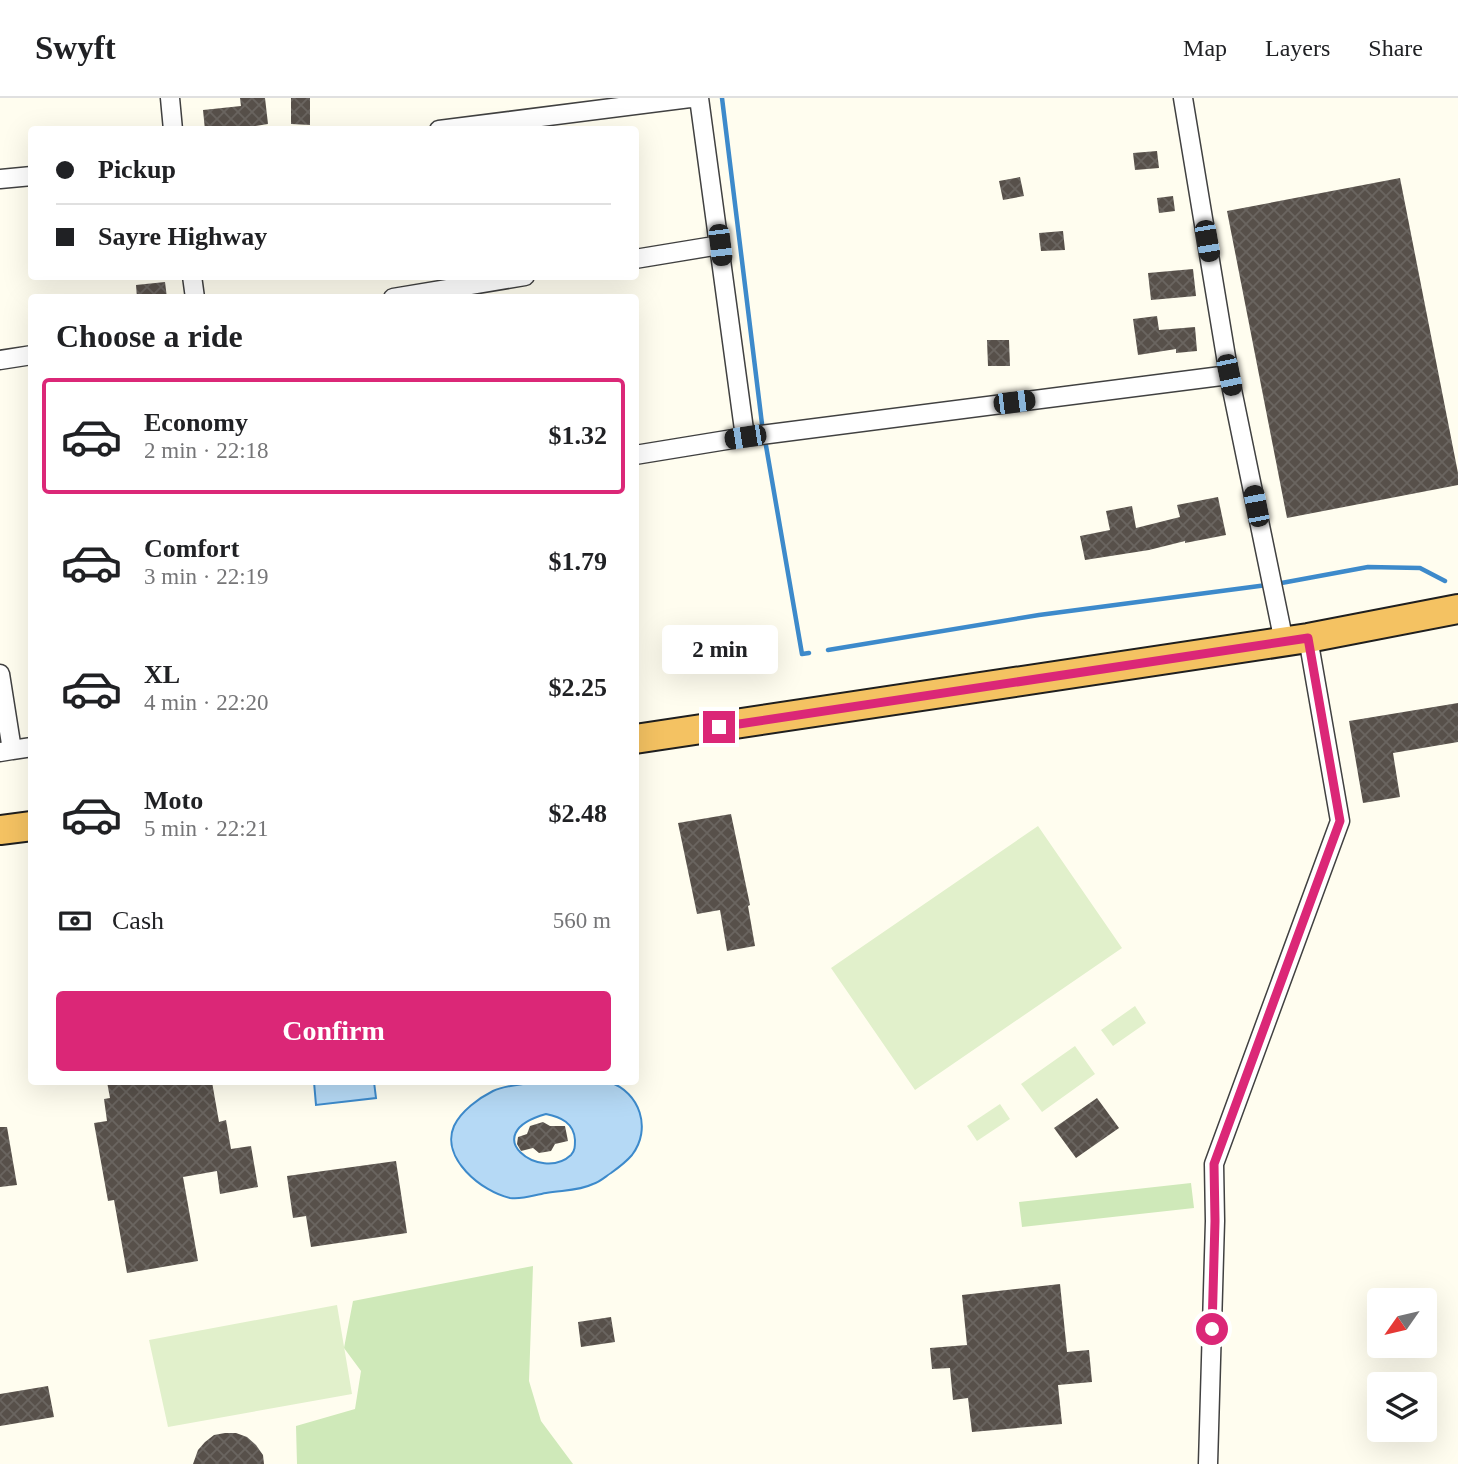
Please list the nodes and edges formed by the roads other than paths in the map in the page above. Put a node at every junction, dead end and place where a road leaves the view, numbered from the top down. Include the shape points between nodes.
1 (170, 98) edge
2 (690, 98) edge
3 (699, 98) edge
4 (1183, 98) edge
5 (173, 126) edge
6 (470, 126) edge
7 (28, 176) edge
8 (0, 179) edge
9 (720, 245) junction
10 (639, 258) edge
11 (501, 280) edge
12 (417, 294) edge
13 (28, 356) edge
14 (0, 360) edge
15 (1229, 375) junction
16 (745, 437) junction
17 (639, 453) edge
18 (1458, 609) edge
19 (1296, 640) junction
20 (0, 674) edge
21 (639, 738) edge
22 (28, 748) edge
23 (6, 751) edge
24 (28, 826) edge
25 (0, 830) edge
26 (1208, 1464) edge

1 - 5 street
2 - 6 street
3 - 9 street
4 - 15 street
7 - 8 street
9 - 10 street
9 - 16 street
11 - 12 street
13 - 14 street
15 - 16 street
15 - 19 street
16 - 17 street
18 - 19 highway
19 - 21 highway
19 - 26 street via 1340,821 1214,1164
20 - 23 street
22 - 23 street
24 - 25 highway

